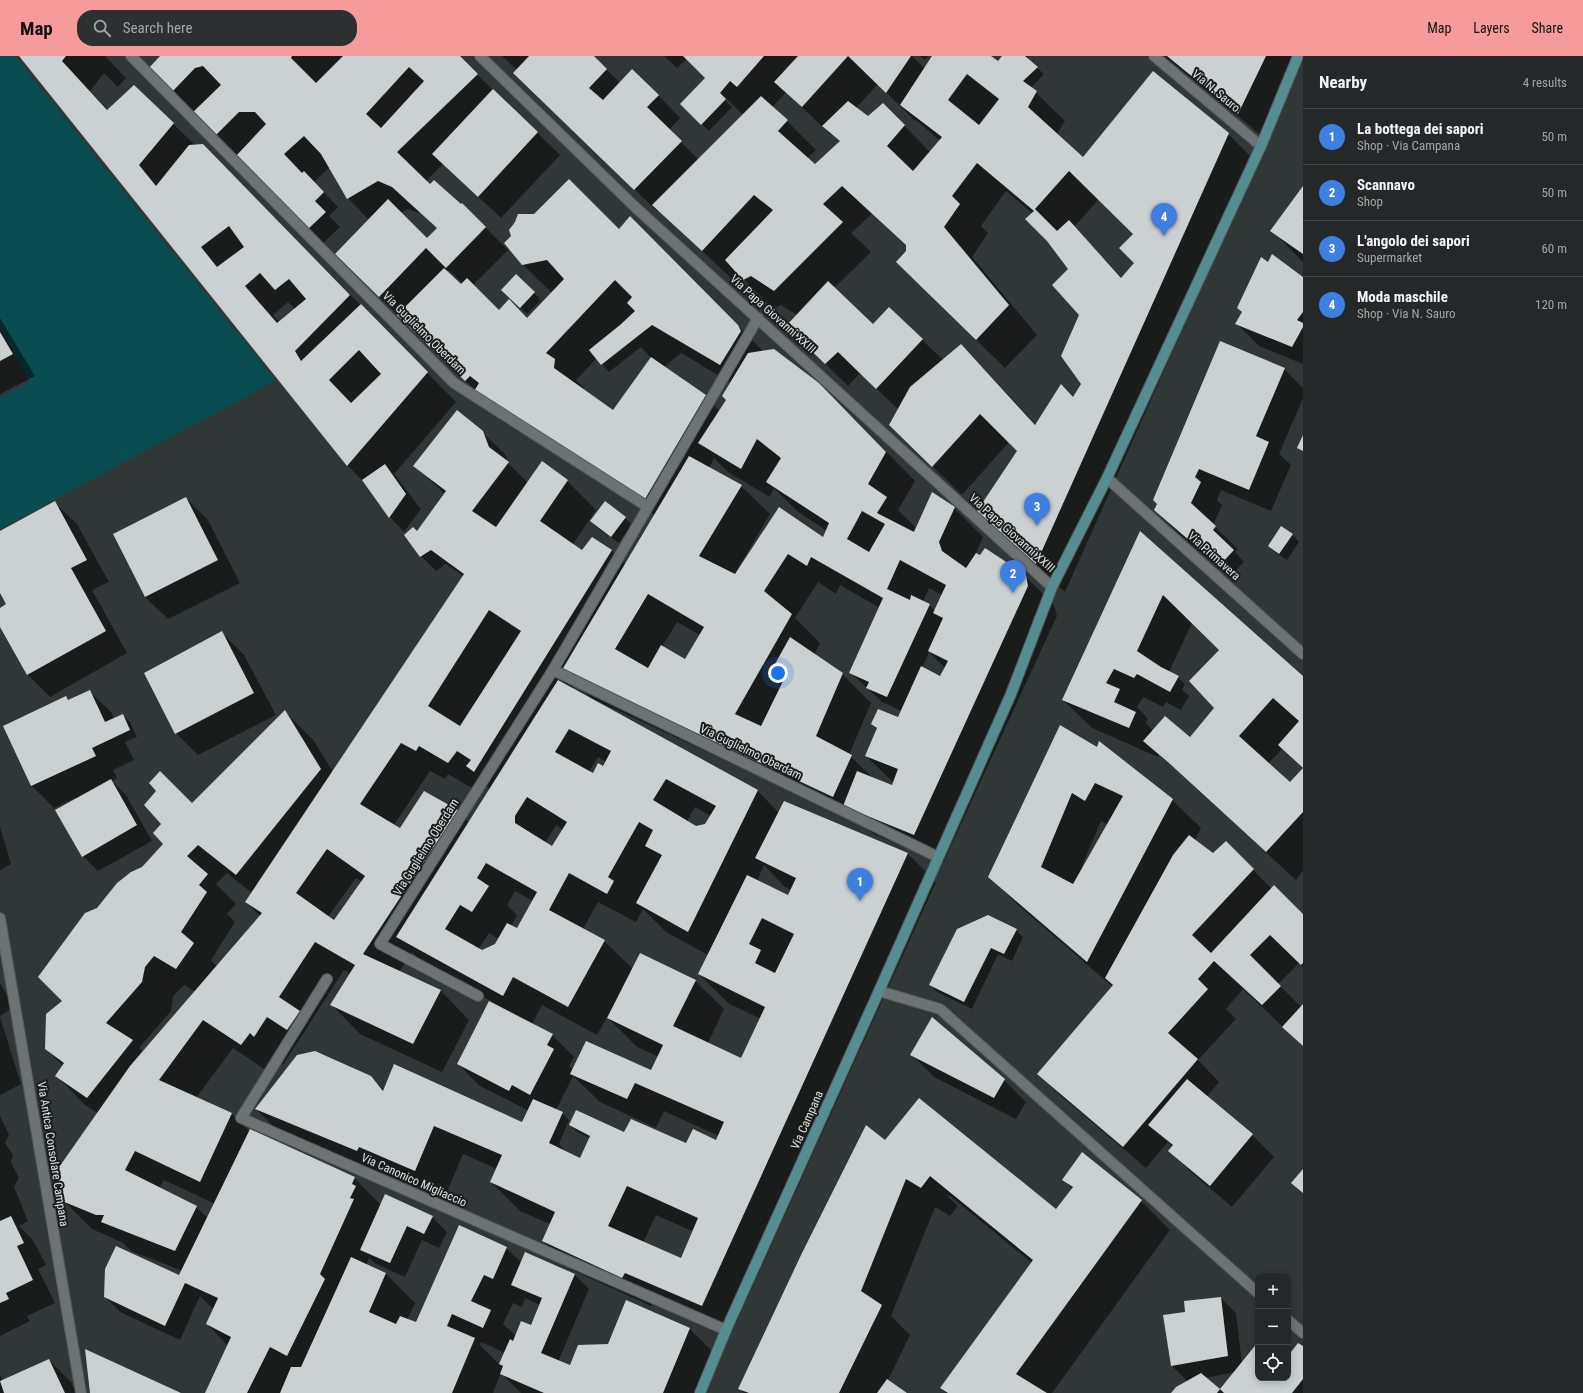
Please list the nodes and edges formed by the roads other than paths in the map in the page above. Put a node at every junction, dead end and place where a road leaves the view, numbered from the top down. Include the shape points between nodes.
1 (131, 56) edge
2 (480, 56) edge
3 (1154, 56) edge
4 (1298, 56) edge
5 (1261, 146) junction
6 (758, 318) junction
7 (1107, 478) junction
8 (648, 506) junction
9 (1052, 587) junction
10 (1303, 654) edge
11 (553, 670) junction
12 (938, 857) junction
13 (0, 918) edge
14 (327, 979) dead end
15 (880, 991) junction
16 (478, 996) dead end
17 (1255, 1290) edge
18 (1291, 1323) edge
19 (726, 1330) junction
20 (1303, 1333) edge
21 (81, 1393) edge
22 (700, 1393) edge

1 - 8 street, Via Guglielmo Oberdam via 454,384
2 - 6 street, Via Papa Giovanni XXIII via 634,206
3 - 5 street, Via N. Sauro
4 - 5 main road, Via Campana
5 - 7 main road, Via Campana
6 - 8 street
6 - 9 street, Via Papa Giovanni XXIII
7 - 9 main road, Via Campana
7 - 10 street, Via Primavera
8 - 11 street, Via Guglielmo Oberdam
9 - 12 main road, Via Campana via 1011,694
11 - 12 street, Via Guglielmo Oberdam
11 - 16 street, Via Guglielmo Oberdam via 380,944
12 - 15 main road, Via Campana
13 - 21 street, Via Antica Consolare Campana
14 - 19 street, Via Canonico Migliaccio via 241,1118
15 - 17 street via 940,1009
15 - 19 main road, Via Campana
18 - 20 street
19 - 22 main road, Via Campana

